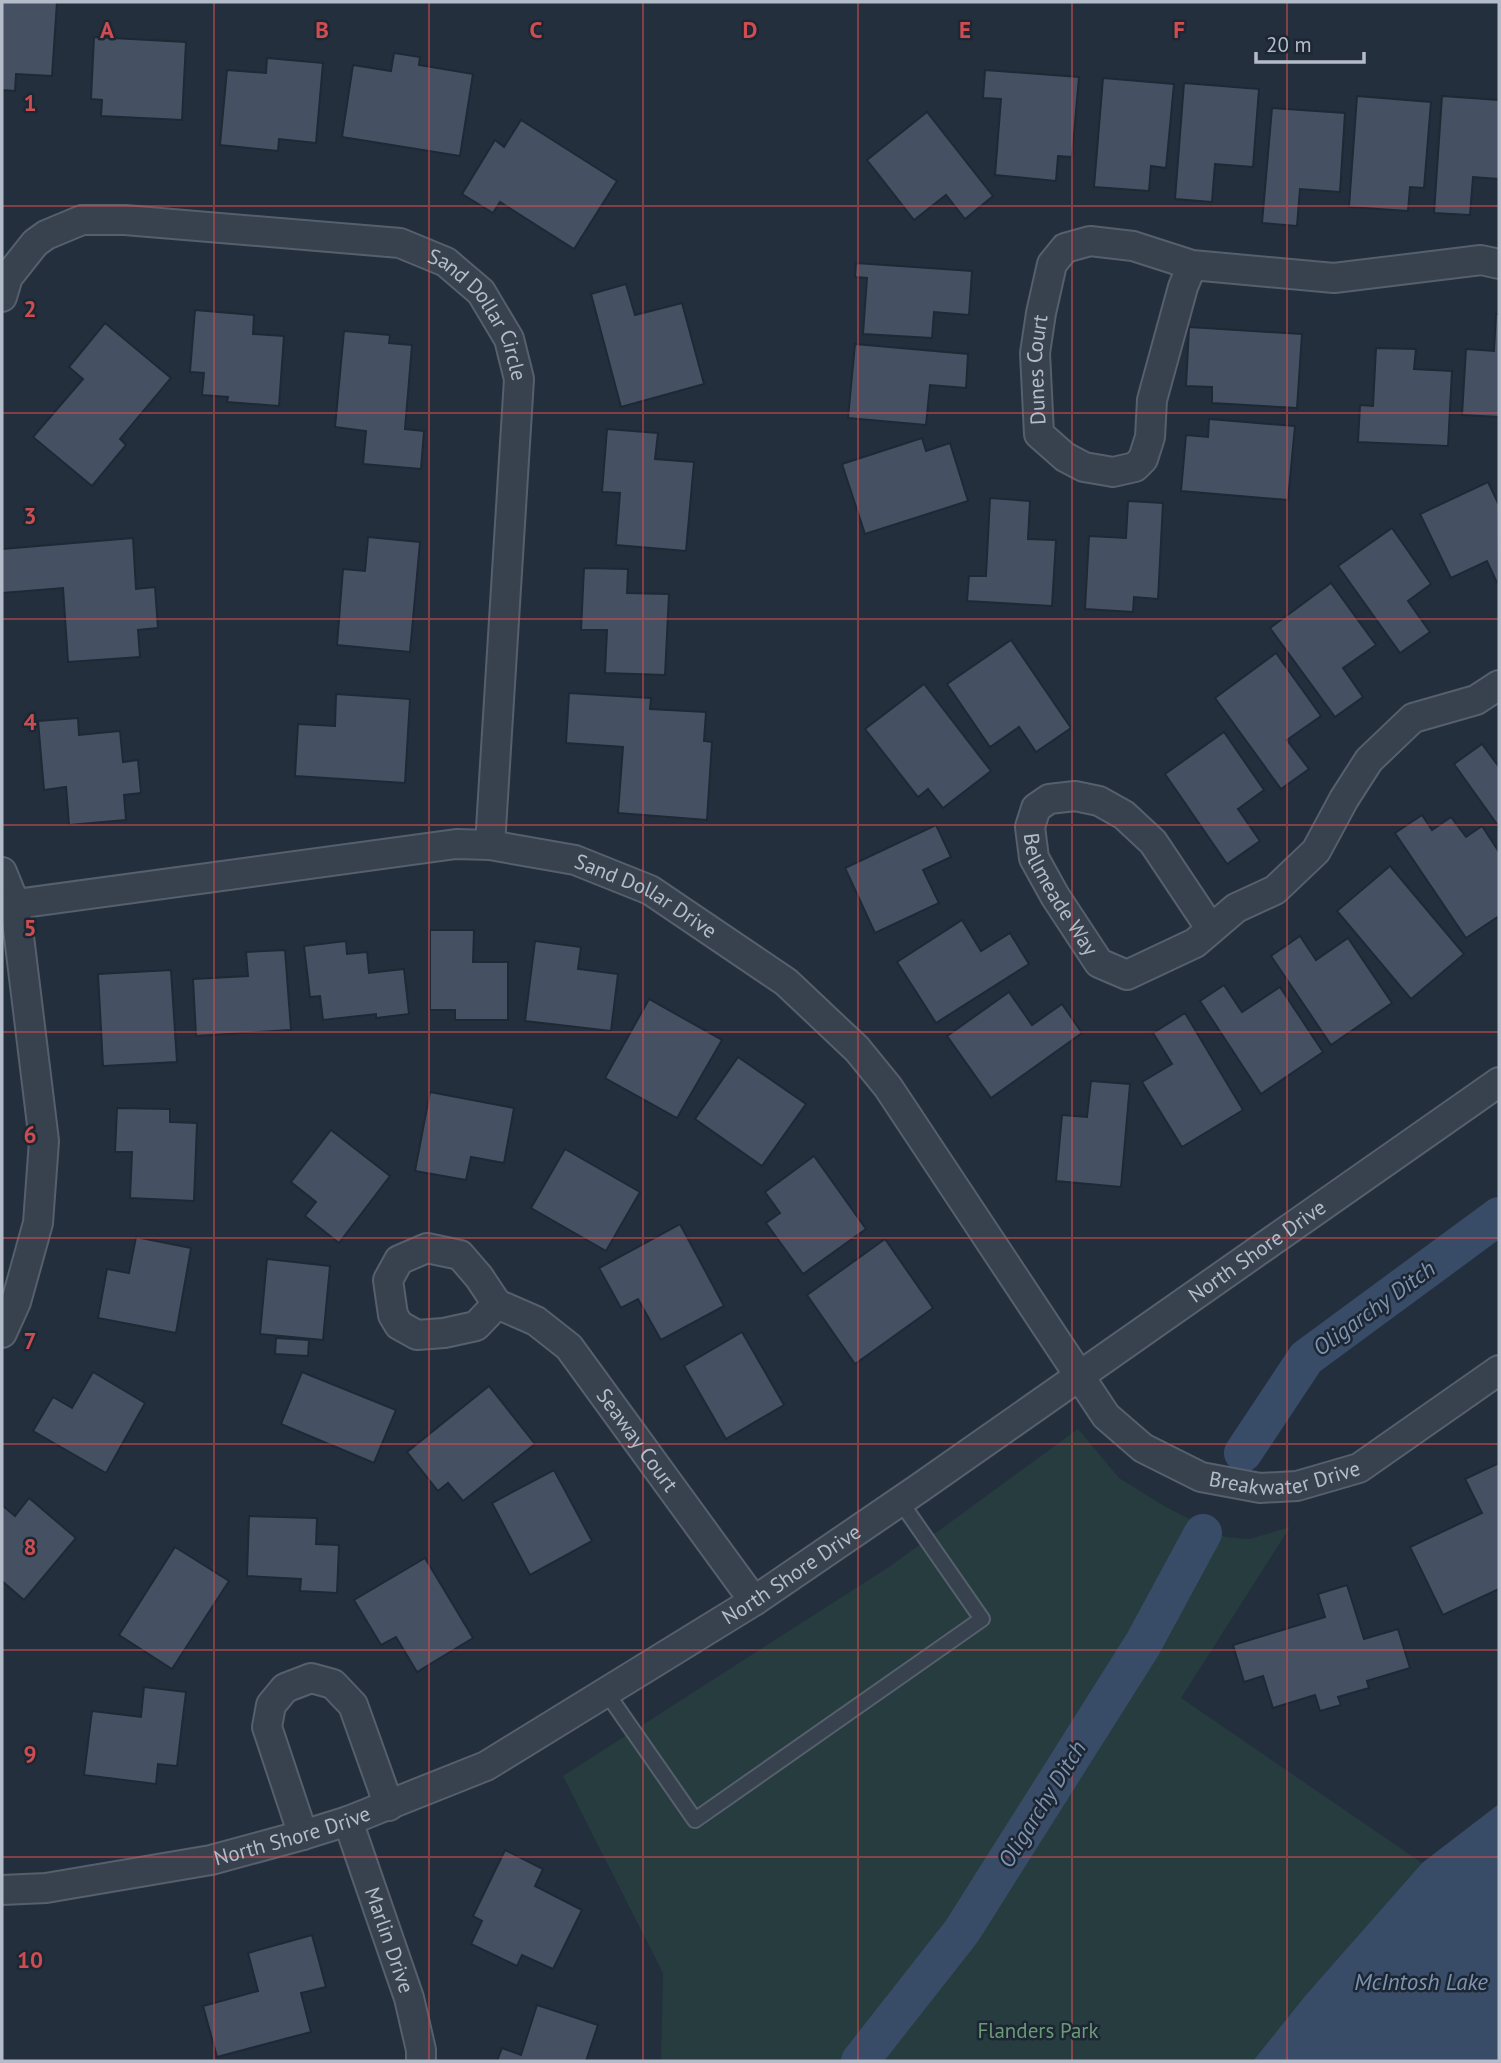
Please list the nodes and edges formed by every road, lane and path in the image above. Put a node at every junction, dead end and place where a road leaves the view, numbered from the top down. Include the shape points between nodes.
1 (1499, 264) edge
2 (1192, 265) junction
3 (2, 298) edge
4 (1499, 685) edge
5 (490, 845) junction
6 (2, 872) edge
7 (8, 905) edge
8 (1211, 929) junction
9 (1499, 1082) edge
10 (497, 1304) dead end
11 (2, 1333) edge
12 (1499, 1370) edge
13 (1079, 1376) junction
14 (900, 1501) junction
15 (754, 1601) junction
16 (607, 1692) junction
17 (389, 1806) junction
18 (348, 1821) junction
19 (303, 1835) junction
20 (2, 1890) edge
21 (421, 2061) edge

1 - 2 street, Dunes Court via 1481,260 1334,278
2 - 2 street, Dunes Court via 1133,246 1090,242 1065,248 1052,264 1035,353 1039,433 1065,457 1084,467 1113,472 1135,467 1143,459 1150,437 1152,400
3 - 5 street, Sand Dollar Circle via 8,276 35,243 82,220 400,243 446,262 481,292 509,339 519,379
4 - 8 street, Bellmeade Way via 1476,701 1413,718 1369,760 1317,851 1275,890 1236,908
5 - 7 street, Sand Dollar Drive via 456,844
5 - 13 street, Sand Dollar Drive via 575,860 650,890 786,982 857,1049 888,1087
6 - 7 street
7 - 11 street via 44,1141 38,1223 16,1302
8 - 8 street, Bellmeade Way via 1153,842 1124,814 1099,801 1075,796 1049,799 1036,808 1030,827 1034,858 1099,964 1127,975 1195,943
9 - 13 street, North Shore Drive
10 - 15 street, Seaway Court via 536,1321 569,1347
12 - 13 street, Breakwater Drive via 1359,1468 1297,1486 1260,1488 1201,1477 1143,1448 1107,1416
13 - 14 street, North Shore Drive
14 - 15 street, North Shore Drive
14 - 16 lane via 982,1619 695,1820
15 - 16 street, North Shore Drive
16 - 17 street, North Shore Drive via 486,1766
17 - 18 street, North Shore Drive
17 - 19 street via 353,1706 333,1684 311,1678 285,1688 271,1705 267,1727
18 - 19 street, North Shore Drive
18 - 21 street, Marlin Drive via 409,1998
19 - 20 street, North Shore Drive via 211,1860 46,1888

